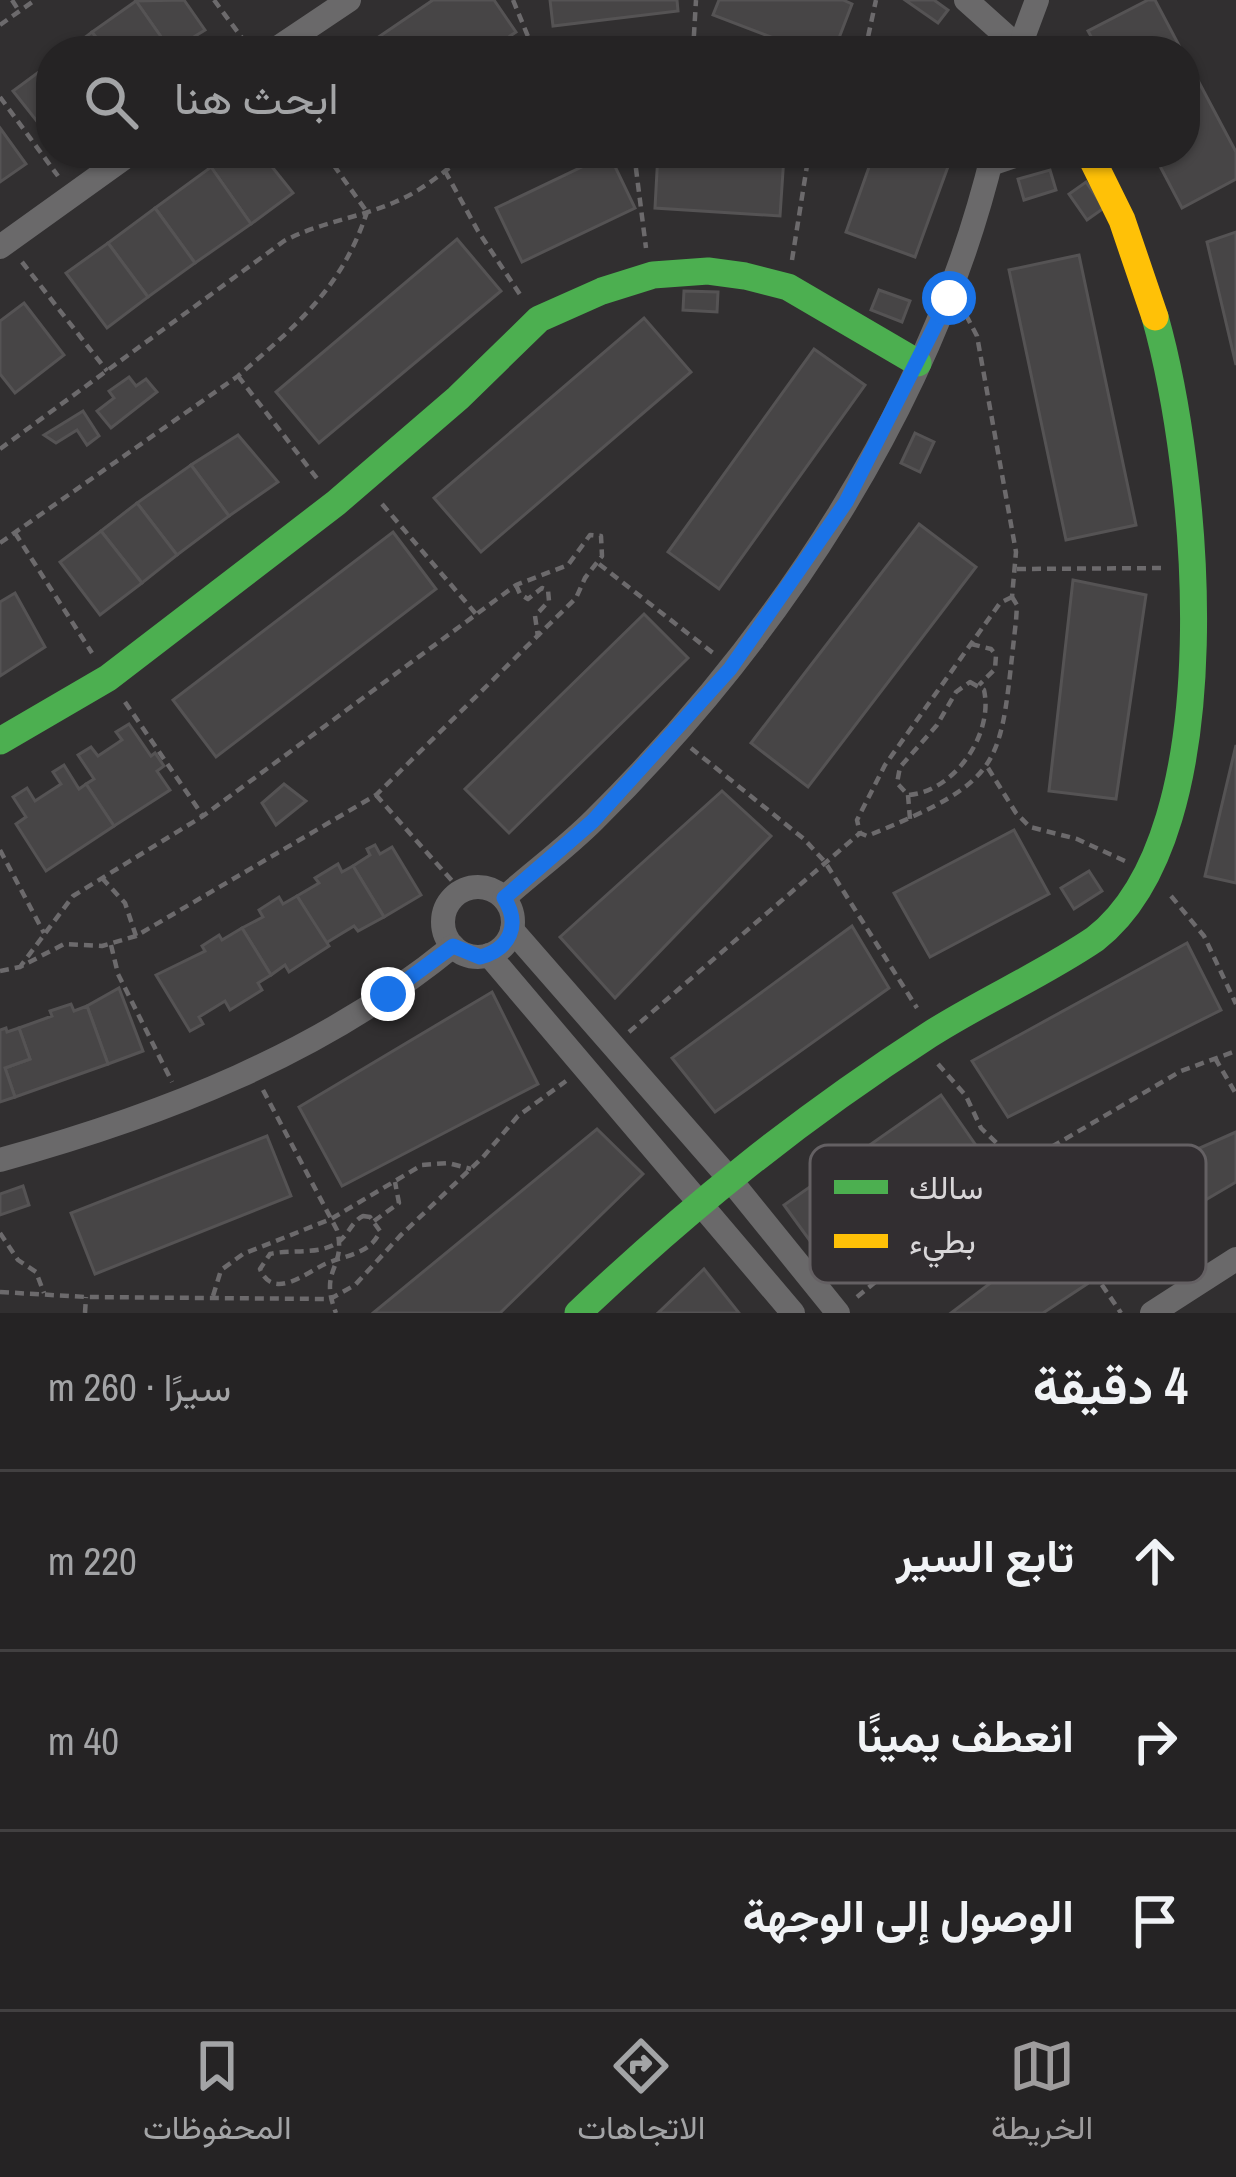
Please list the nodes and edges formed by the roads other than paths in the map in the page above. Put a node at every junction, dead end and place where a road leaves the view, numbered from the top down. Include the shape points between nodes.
1 (349, 0) edge
2 (966, 0) edge
3 (1037, 0) edge
4 (295, 36) edge
5 (1006, 36) edge
6 (1025, 36) edge
7 (110, 168) edge
8 (989, 168) edge
9 (1095, 168) edge
10 (4, 245) edge
11 (918, 363) junction
12 (0, 741) edge
13 (504, 898) junction
14 (512, 930) junction
15 (453, 946) junction
16 (489, 955) junction
17 (0, 1160) edge
18 (728, 1177) junction
19 (699, 1201) junction
20 (1236, 1259) edge
21 (810, 1264) edge
22 (1206, 1279) edge
23 (827, 1283) edge
24 (1199, 1283) edge
25 (848, 1305) edge
26 (578, 1313) edge
27 (794, 1313) edge
28 (1153, 1313) edge

1 - 4 street
2 - 5 street
3 - 6 street
7 - 10 street
8 - 11 street via 949,298
9 - 18 street via 1122,213 1155,318 1189,482 1192,670 1168,838 1117,920 928,1036
11 - 12 street via 788,287 708,271 653,275 602,291 539,319 336,503 108,678
11 - 13 street via 846,502 730,669 593,821
13 - 14 street
13 - 15 street via 484,887 461,891 443,916
14 - 16 street
14 - 18 street
15 - 16 street
15 - 17 street via 356,1015 254,1072
16 - 19 street
18 - 19 street
18 - 21 street
19 - 26 street
19 - 27 street
20 - 22 street
23 - 25 street
24 - 28 street

